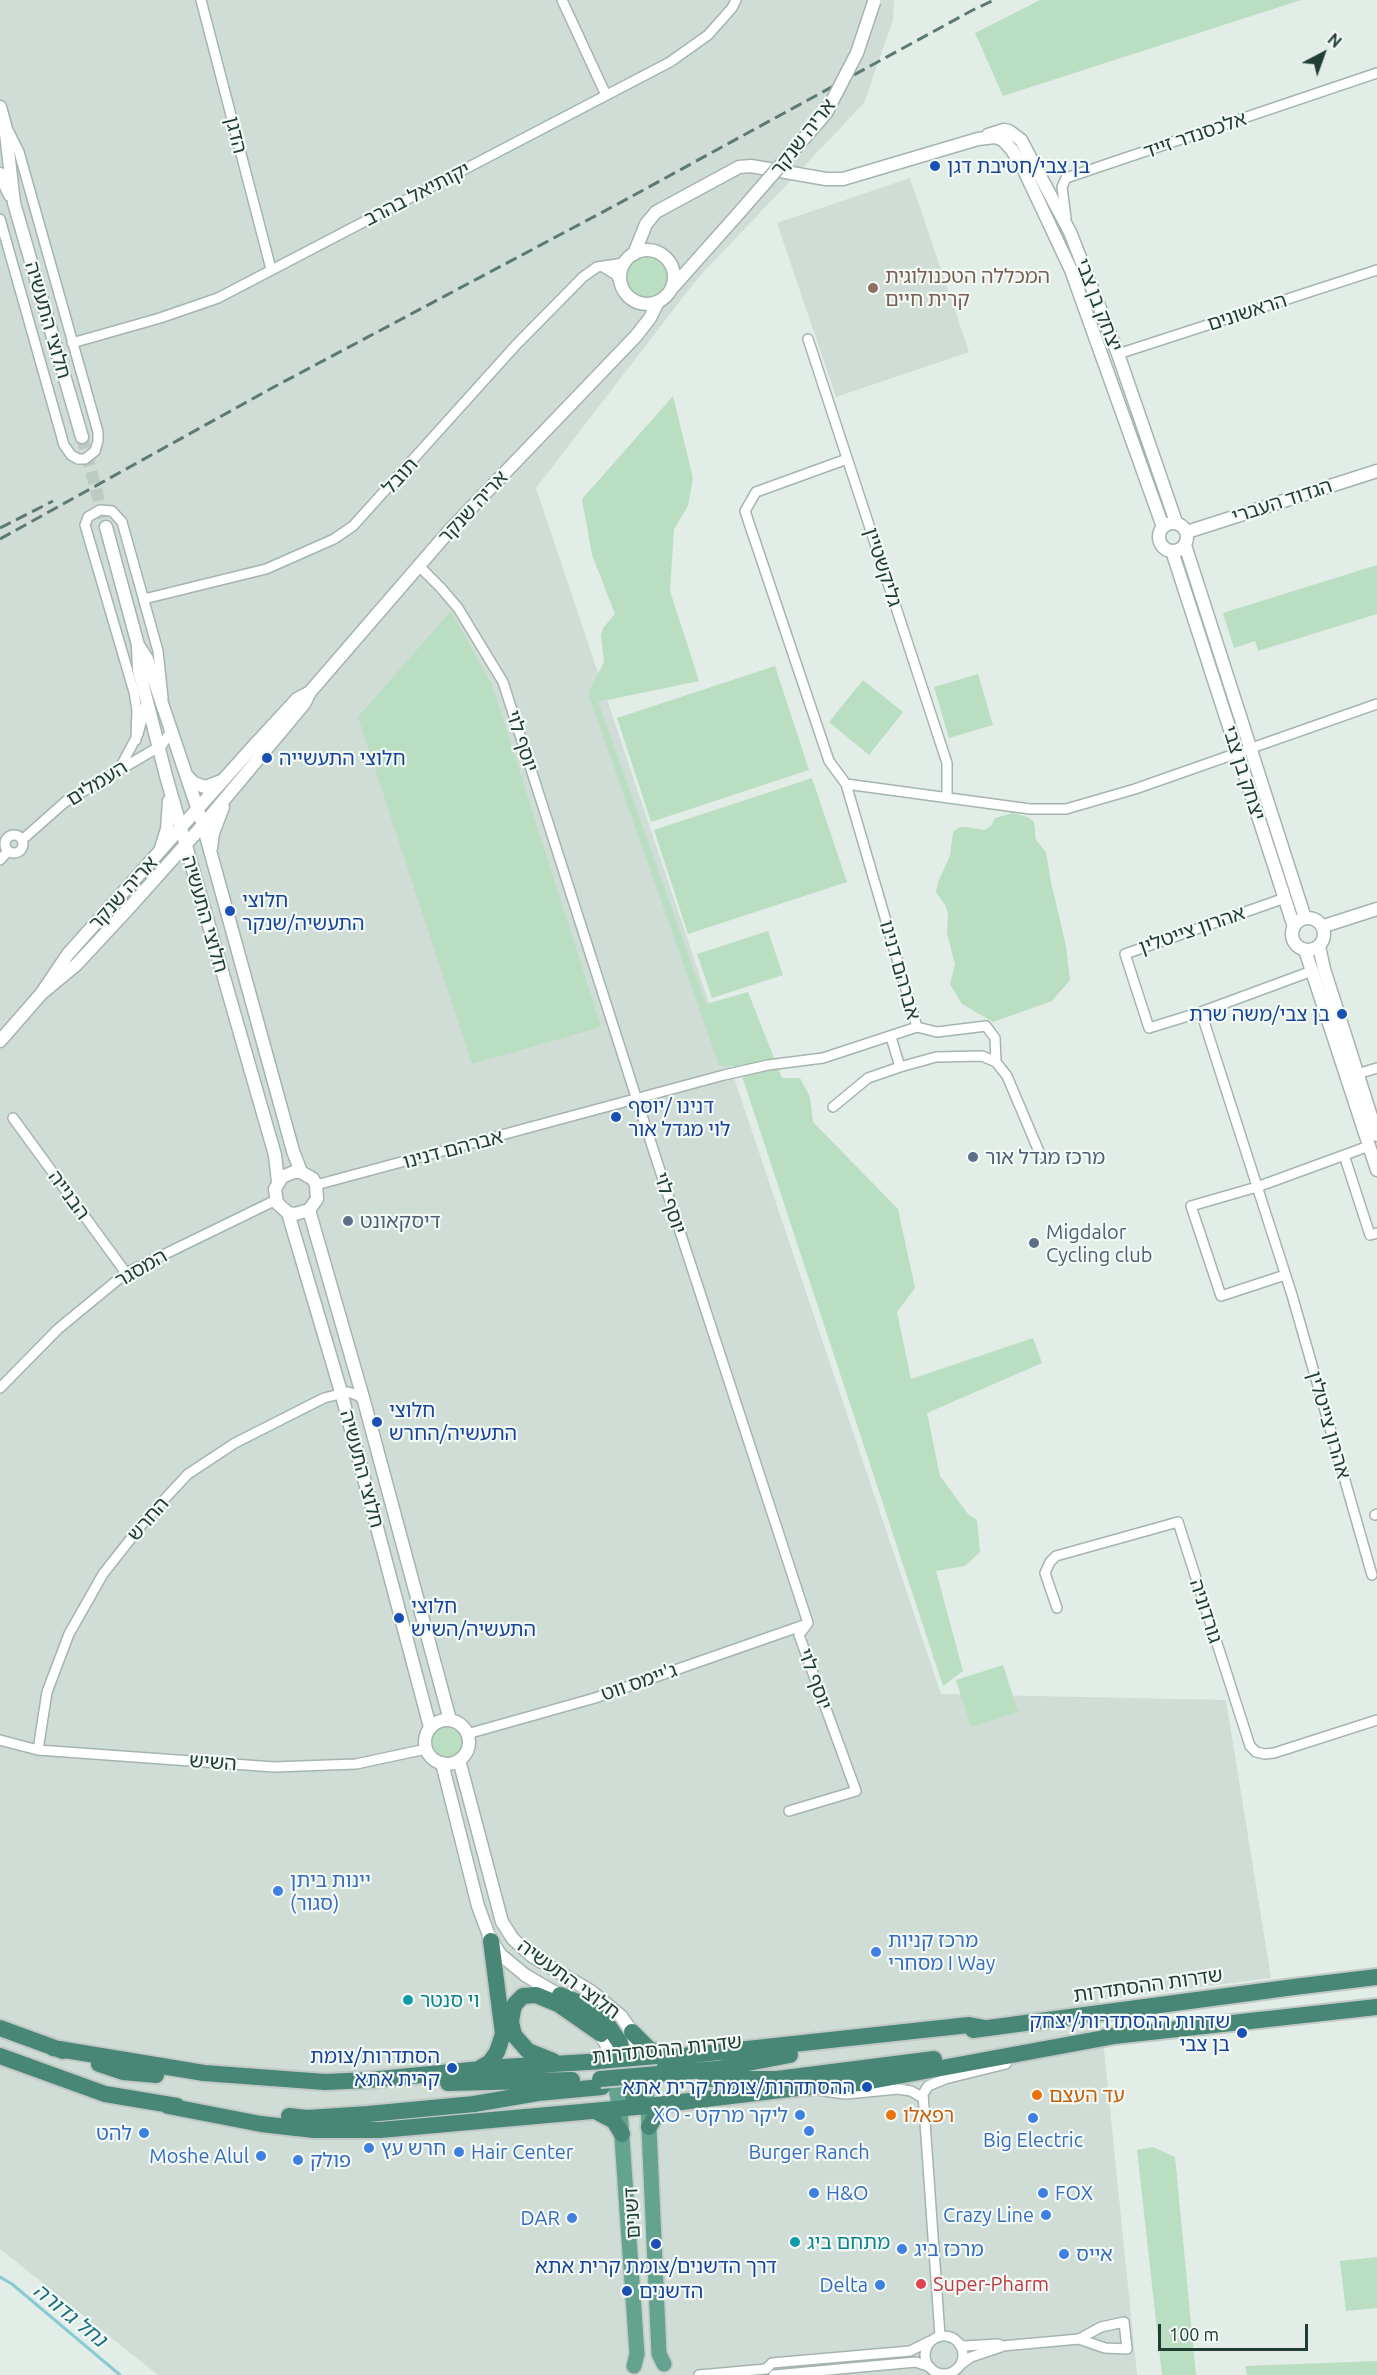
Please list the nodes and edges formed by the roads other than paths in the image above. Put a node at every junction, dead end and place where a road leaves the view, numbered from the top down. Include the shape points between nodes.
1 (201, 0) edge
2 (562, 0) edge
3 (736, 0) edge
4 (875, 1) edge
5 (1377, 73) edge
6 (606, 95) junction
7 (0, 107) edge
8 (5, 125) junction
9 (978, 139) junction
10 (0, 174) edge
11 (14, 203) junction
12 (0, 219) edge
13 (646, 224) junction
14 (1070, 232) junction
15 (654, 251) junction
16 (634, 254) junction
17 (700, 256) junction
18 (666, 258) junction
19 (624, 263) junction
20 (601, 266) junction
21 (271, 269) junction
22 (1377, 270) edge
23 (620, 283) junction
24 (672, 287) junction
25 (658, 302) junction
26 (640, 303) junction
27 (643, 328) junction
28 (808, 339) dead end
29 (72, 343) junction
30 (1118, 354) junction
31 (82, 437) tunnel mouth
32 (847, 459) junction
33 (1377, 471) edge
34 (1176, 522) junction
35 (106, 527) tunnel mouth
36 (1163, 527) junction
37 (1187, 532) junction
38 (1185, 545) junction
39 (1172, 551) junction
40 (419, 566) junction
41 (144, 599) junction
42 (138, 645) junction
43 (310, 692) junction
44 (146, 700) junction
45 (163, 704) junction
46 (1377, 704) edge
47 (172, 729) junction
48 (136, 740) junction
49 (159, 747) junction
50 (1250, 748) junction
51 (1237, 752) junction
52 (120, 768) junction
53 (186, 775) junction
54 (166, 776) junction
55 (225, 779) junction
56 (846, 784) junction
57 (231, 791) junction
58 (947, 797) junction
59 (198, 810) junction
60 (202, 825) junction
61 (181, 829) junction
62 (3, 835) edge
63 (22, 840) junction
64 (185, 844) junction
65 (8, 851) junction
66 (160, 852) junction
67 (211, 852) junction
68 (0, 860) edge
69 (1285, 898) junction
70 (1377, 909) edge
71 (1305, 918) junction
72 (1324, 926) junction
73 (1294, 927) junction
74 (1319, 946) junction
75 (1305, 950) junction
76 (1312, 971) junction
77 (41, 994) junction
78 (1202, 1012) junction
79 (917, 1027) junction
80 (891, 1037) junction
81 (0, 1041) edge
82 (996, 1062) junction
83 (900, 1067) junction
84 (1377, 1068) edge
85 (1357, 1074) junction
86 (637, 1100) junction
87 (833, 1107) dead end
88 (13, 1118) dead end
89 (1377, 1135) edge
90 (1369, 1146) junction
91 (1040, 1154) dead end
92 (1344, 1155) junction
93 (1377, 1170) edge
94 (301, 1172) junction
95 (278, 1182) junction
96 (316, 1185) junction
97 (1257, 1187) junction
98 (276, 1200) junction
99 (309, 1210) junction
100 (288, 1213) junction
101 (1377, 1233) edge
102 (126, 1273) junction
103 (1285, 1275) junction
104 (0, 1388) edge
105 (341, 1392) junction
106 (364, 1401) junction
107 (1372, 1575) dead end
108 (1057, 1608) dead end
109 (808, 1623) junction
110 (450, 1720) junction
111 (1377, 1720) edge
112 (430, 1727) junction
113 (467, 1734) junction
114 (0, 1740) edge
115 (426, 1749) junction
116 (38, 1750) junction
117 (459, 1760) junction
118 (441, 1763) junction
119 (789, 1811) dead end
120 (491, 1941) junction
121 (1377, 1977) edge
122 (560, 1995) junction
123 (1377, 2007) edge
124 (0, 2028) edge
125 (985, 2028) junction
126 (632, 2032) junction
127 (600, 2034) junction
128 (1115, 2036) junction
129 (1033, 2052) junction
130 (0, 2056) edge
131 (672, 2057) junction
132 (626, 2060) junction
133 (562, 2064) junction
134 (475, 2075) junction
135 (798, 2088) junction
136 (923, 2098) junction
137 (668, 2104) junction
138 (168, 2106) junction
139 (648, 2106) junction
140 (620, 2109) junction
141 (594, 2111) junction
142 (649, 2127) junction
143 (622, 2134) junction
144 (940, 2336) junction
145 (1079, 2339) junction
146 (930, 2341) junction
147 (959, 2344) junction
148 (1002, 2346) junction
149 (668, 2370) edge
150 (957, 2370) edge
151 (631, 2371) edge
152 (934, 2371) edge
153 (771, 2373) edge
154 (699, 2375) edge

1 - 21 street, הדגן
2 - 6 street
3 - 6 street, יקותיאל בהרב via 708,35 670,62
4 - 17 street, אריה שנקר, bridge via 856,53 826,113
5 - 14 street, אלכסנדר זייד via 1066,178 1062,202
6 - 21 street, יקותיאל בהרב
7 - 8 street, חלוצי התעשיה
8 - 11 street, חלוצי התעשיה
8 - 29 street via 19,152
9 - 13 street, יצחק בן צבי via 843,179 739,167 662,207
9 - 14 street, יצחק בן צבי via 1004,130 1017,136
9 - 36 street, יצחק בן צבי via 995,137 1012,150 1056,236
10 - 11 street, חלוצי התעשיה
11 - 31 street, חלוצי התעשיה
12 - 29 street via 64,445 71,455 82,459 95,451 99,437
13 - 15 street via 646,241
13 - 16 street, יצחק בן צבי
14 - 30 street, יצחק בן צבי
15 - 16 street
15 - 18 street
16 - 19 street
17 - 18 street via 675,261
17 - 24 street, אריה שנקר
18 - 24 street via 673,272
19 - 20 street, תובל
19 - 23 street
20 - 23 street via 616,275
20 - 41 street, תובל via 583,278 516,345 353,526 334,539 266,569
21 - 29 street, יקותיאל בהרב via 218,298
22 - 30 street, הראשונים
23 - 26 street via 627,296
24 - 25 street
25 - 26 street
25 - 27 street, אריה שנקר
26 - 27 street
27 - 40 street, אריה שנקר
28 - 32 street, גליקשטיין
30 - 34 street, יצחק בן צבי
32 - 56 street, אברהם דנינו via 756,492 745,511 829,761
32 - 58 street, גליקשטיין via 947,763
33 - 37 street, הגדוד העברי
34 - 36 street
34 - 37 street
35 - 42 street, חלוצי התעשיה
36 - 39 street via 1159,540
37 - 38 street
38 - 39 street
38 - 50 street, יצחק בן צבי
39 - 51 street, יצחק בן צבי
40 - 43 street, אריה שנקר
40 - 86 street, יוסף לוי via 458,608 502,682
41 - 45 street via 158,651
41 - 48 street via 122,522 109,510 94,513 85,525 134,692
42 - 44 street, חלוצי התעשיה
42 - 45 street, חלוצי התעשיה
43 - 55 street, אריה שנקר via 297,699
43 - 57 street, אריה שנקר
44 - 48 street
44 - 49 street, חלוצי התעשיה
45 - 47 street, חלוצי התעשיה
46 - 50 street
47 - 49 street, העמלים
47 - 53 street, חלוצי התעשיה
48 - 52 street
49 - 52 street, העמלים
49 - 54 street, חלוצי התעשיה
50 - 51 street
50 - 71 street, יצחק בן צבי
51 - 58 street via 1066,809 1030,809
51 - 69 street, יצחק בן צבי
52 - 63 street, העמלים via 65,802
53 - 55 street via 205,787
53 - 59 street, חלוצי התעשיה
54 - 61 street, חלוצי התעשיה
54 - 66 street via 169,815
55 - 59 street, אריה שנקר
56 - 58 street
56 - 79 street, אברהם דנינו
57 - 60 street, אריה שנקר
57 - 67 street via 216,822
59 - 60 street, חלוצי התעשיה
59 - 61 street, אריה שנקר
60 - 64 street, אריה שנקר
60 - 67 street, חלוצי התעשיה
61 - 64 street, חלוצי התעשיה
61 - 66 street, אריה שנקר
62 - 63 street via 15,834
62 - 65 street
63 - 65 street via 20,851
64 - 77 street, אריה שנקר via 76,965
64 - 95 street, חלוצי התעשיה via 275,1155
65 - 68 street
66 - 77 street, אריה שנקר via 68,954
67 - 94 street, חלוצי התעשיה
69 - 73 street, יצחק בן צבי
69 - 78 street, אהרון צייטלין via 1125,954 1149,1028
70 - 72 street
71 - 72 street
71 - 73 street
72 - 74 street via 1324,939
73 - 75 street via 1294,941
74 - 75 street
74 - 85 street
75 - 76 street
76 - 78 street, אהרון צייטלין
76 - 90 street
77 - 81 street, אריה שנקר
78 - 97 street, אהרון צייטלין
79 - 80 street, אברהם דנינו
79 - 82 street via 937,1032 986,1026 995,1038
80 - 83 street
80 - 86 street, אברהם דנינו via 823,1058 768,1065
82 - 83 street via 982,1056 936,1057
82 - 91 street via 1007,1076
83 - 87 street via 868,1078
84 - 85 street
85 - 89 street
86 - 96 street, אברהם דנינו
86 - 109 street, יוסף לוי
88 - 102 street, הבנייה
90 - 92 street
90 - 93 street
92 - 97 street
92 - 101 street via 1370,1235
94 - 95 street via 288,1173
94 - 96 street, חלוצי התעשיה
95 - 98 street, חלוצי התעשיה
96 - 99 street via 317,1199
97 - 103 street, אהרון צייטלין
97 - 103 street via 1191,1206 1221,1296
98 - 100 street, חלוצי התעשיה
98 - 102 street, המסגר
99 - 100 street
99 - 106 street, חלוצי התעשיה
100 - 105 street, חלוצי התעשיה
102 - 104 street, המסגר via 58,1329
103 - 107 street, אהרון צייטלין
105 - 106 street via 354,1393
105 - 112 street, חלוצי התעשיה
105 - 116 street, החרש via 275,1421 226,1449 188,1474 147,1518 103,1574 69,1634 47,1692
106 - 110 street, חלוצי התעשיה
108 - 111 street, גורדוניה via 1045,1573 1056,1556 1178,1522 1250,1746 1256,1752 1275,1753
109 - 113 street, ג'יימס ווט via 595,1698
109 - 119 street, יוסף לוי via 799,1635 856,1791
110 - 112 street
110 - 113 street
112 - 115 street, חלוצי התעשיה
113 - 117 street via 467,1752
114 - 116 street, השיש
115 - 116 street, השיש via 382,1760 321,1767
115 - 118 street
117 - 118 street
117 - 126 street, חלוצי התעשיה via 502,1922 532,1956 604,2001
118 - 120 street, חלוצי התעשיה via 478,1906
120 - 122 street, חלוצי התעשיה via 525,1975
120 - 134 highway via 503,2034 494,2058
121 - 125 highway, שדרות ההסתדרות
122 - 127 street, חלוצי התעשיה
122 - 132 highway via 599,2015 615,2034
123 - 128 highway, שדרות ההסתדרות
124 - 134 highway, שדרות ההסתדרות via 123,2072 359,2088
125 - 131 highway via 969,2025
125 - 134 highway, שדרות ההסתדרות, bridge via 658,2074 579,2079
126 - 131 highway via 649,2049
126 - 132 street, חלוצי התעשיה
127 - 132 street, חלוצי התעשיה via 608,2048
127 - 133 highway via 542,1996 519,1999 511,2022 517,2040 533,2054
128 - 129 highway
128 - 138 highway, שדרות ההסתדרות via 777,2079 716,2078 307,2118
129 - 135 highway via 860,2083
129 - 136 street via 931,2084
130 - 138 highway, שדרות ההסתדרות via 105,2094
131 - 132 highway
132 - 133 highway
132 - 139 highway via 634,2099
132 - 140 main road, דשנים
133 - 134 highway
135 - 136 street via 846,2094 898,2089
135 - 137 highway
136 - 144 street
137 - 139 highway
137 - 142 highway via 659,2110
138 - 141 highway via 314,2130 380,2130
139 - 140 highway
139 - 142 main road, דשנים
140 - 141 highway
140 - 143 main road, דשנים
141 - 143 highway via 614,2121
142 - 149 main road, דשנים via 659,2354
143 - 151 main road, דשנים via 637,2354
144 - 146 street
144 - 147 street via 951,2337
145 - 145 street via 1105,2348 1127,2349 1124,2322 1101,2327
145 - 148 street
146 - 152 street via 925,2356
146 - 153 street via 910,2351 772,2363
147 - 148 street
147 - 150 street via 963,2354
148 - 150 street via 971,2357
149 - 151 main road via 658,2361 647,2360
150 - 152 street
152 - 153 street via 909,2362
153 - 154 street

